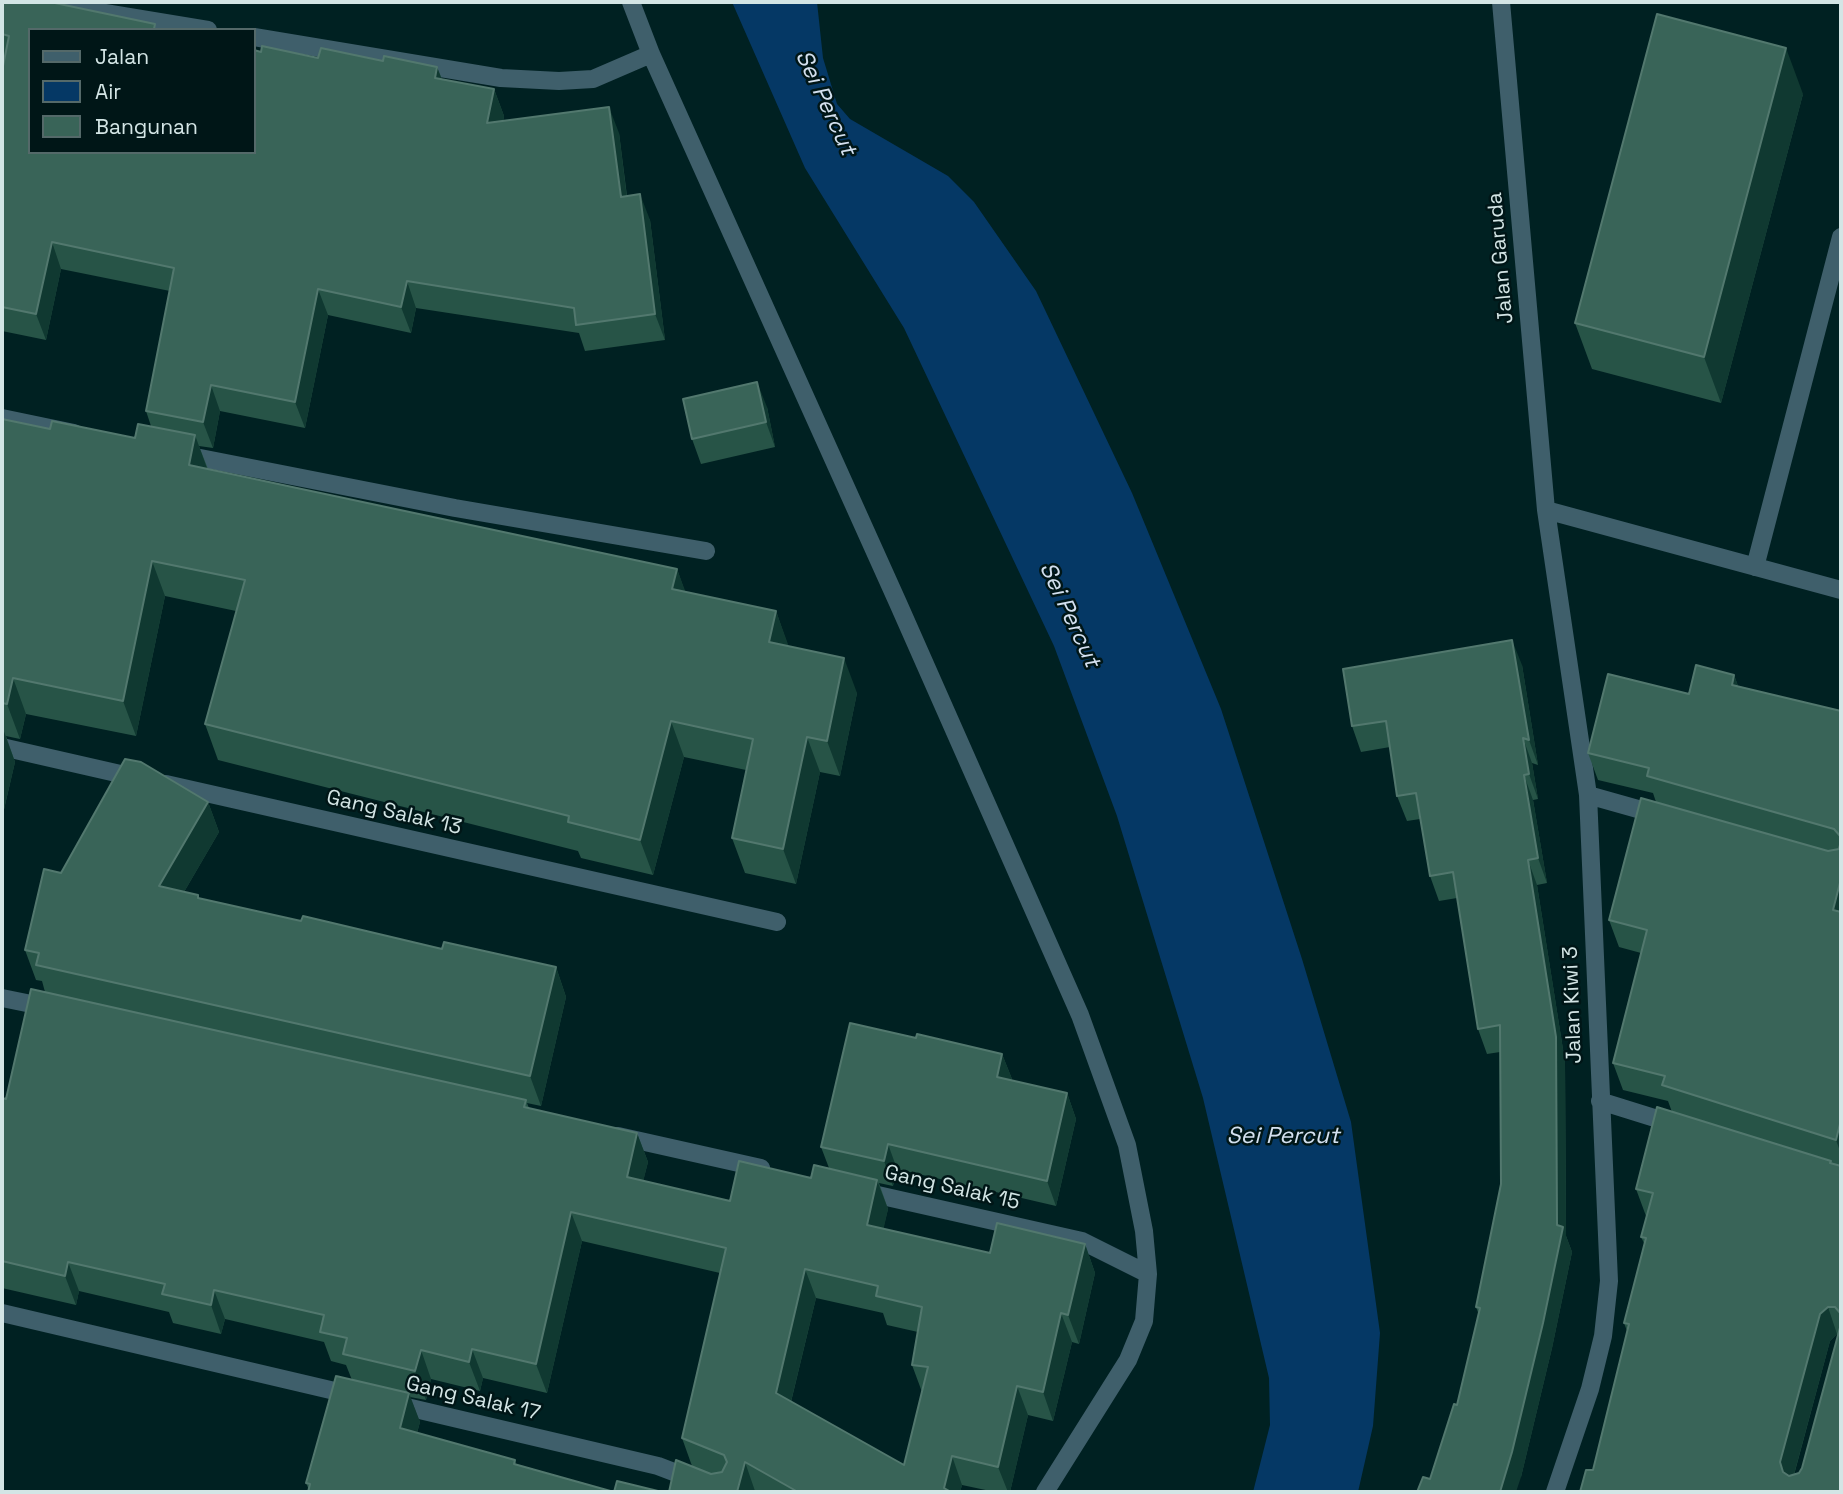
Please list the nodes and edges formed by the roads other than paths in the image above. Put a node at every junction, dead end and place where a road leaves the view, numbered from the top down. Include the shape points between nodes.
1 (39, 2) edge
2 (631, 2) edge
3 (1502, 2) edge
4 (196, 28) edge
5 (256, 37) edge
6 (652, 54) junction
7 (1841, 237) edge
8 (2, 418) edge
9 (95, 437) edge
10 (162, 450) edge
11 (1546, 510) junction
12 (706, 551) dead end
13 (1755, 567) junction
14 (1841, 590) edge
15 (2, 747) edge
16 (1588, 795) junction
17 (1681, 822) edge
18 (777, 922) dead end
19 (2, 998) edge
20 (64, 1011) edge
21 (1600, 1101) junction
22 (1689, 1129) edge
23 (606, 1133) edge
24 (783, 1173) edge
25 (837, 1186) edge
26 (1148, 1274) junction
27 (2, 1313) edge
28 (726, 1492) edge
29 (1045, 1492) edge
30 (1555, 1492) edge

1 - 4 street
2 - 6 street
3 - 11 street, Jalan Garuda
5 - 6 street via 501,78 559,81 593,79
6 - 26 street via 1080,1015 1127,1145
7 - 13 street
8 - 9 street
10 - 12 street
11 - 13 street
11 - 16 street, Jalan Kiwi 3
13 - 14 street
15 - 18 street, Gang Salak 13
16 - 17 street
16 - 21 street, Jalan Kiwi 3
19 - 20 street
21 - 22 street
21 - 30 street, Jalan Kiwi 3 via 1609,1281 1604,1336
23 - 24 street
25 - 26 street, Gang Salak 15 via 1082,1241
26 - 29 street via 1144,1321 1128,1360
27 - 28 street, Gang Salak 17 via 658,1466

